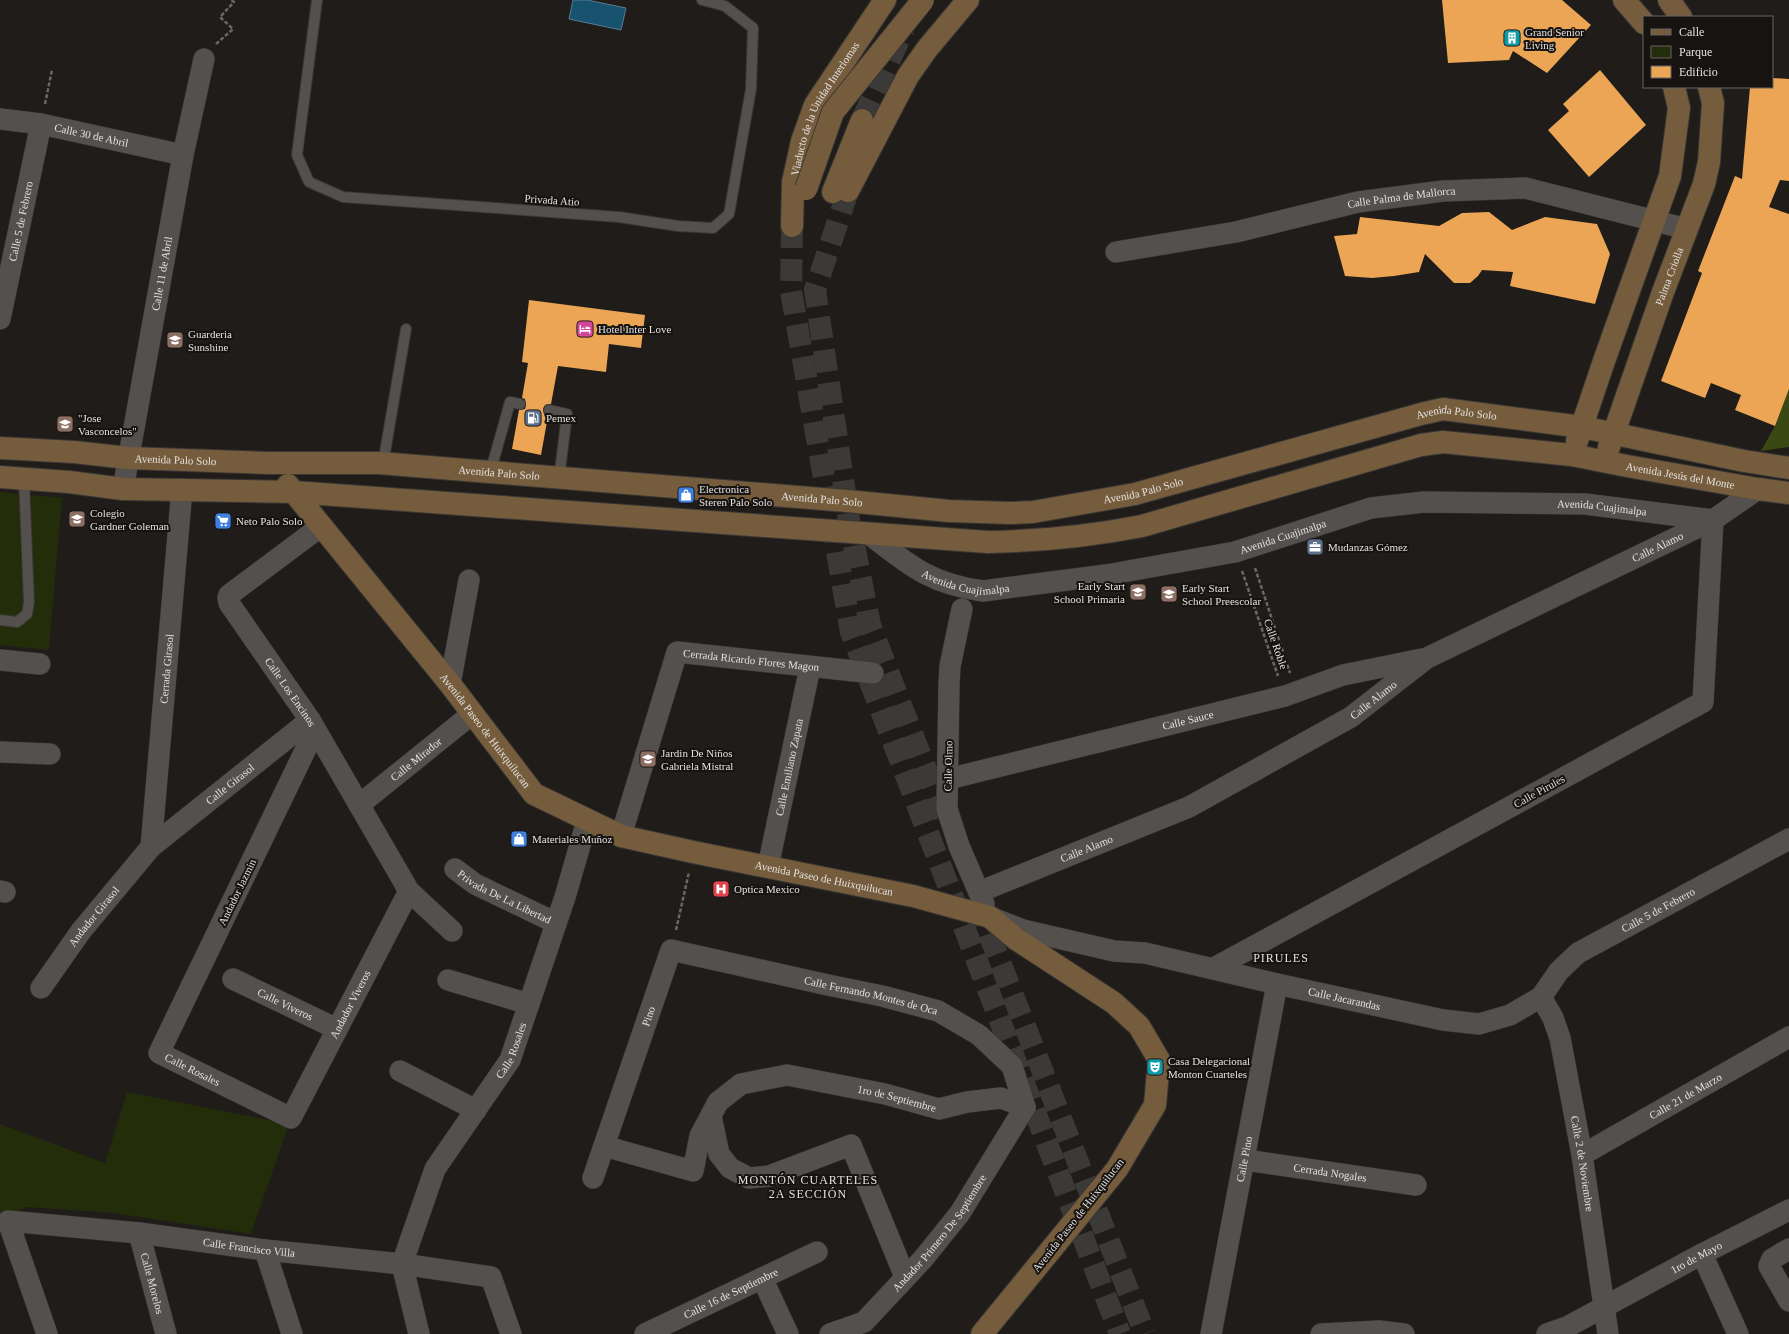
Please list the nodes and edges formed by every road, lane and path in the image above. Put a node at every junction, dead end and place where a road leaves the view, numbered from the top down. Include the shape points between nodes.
1 (231, 0) edge
2 (317, 0) edge
3 (702, 0) edge
4 (885, 0) edge
5 (968, 0) edge
6 (1624, 0) edge
7 (1669, 0) edge
8 (922, 1) edge
9 (1680, 16) edge
10 (1643, 22) edge
11 (204, 59) joint
12 (52, 70) dead end
13 (1674, 88) edge
14 (1709, 88) edge
15 (0, 119) edge
16 (862, 120) tunnel mouth
17 (41, 124) junction
18 (183, 155) junction
19 (1656, 220) junction
20 (1687, 230) junction
21 (1116, 252) dead end
22 (0, 319) edge
23 (406, 329) dead end
24 (1595, 390) junction
25 (1626, 398) junction
26 (520, 404) dead end
27 (549, 410) dead end
28 (1582, 427) junction
29 (1614, 434) junction
30 (0, 448) edge
31 (1572, 455) junction
32 (128, 458) junction
33 (1604, 461) junction
34 (268, 463) junction
35 (383, 464) junction
36 (1789, 468) edge
37 (1221, 470) junction
38 (490, 473) junction
39 (0, 477) edge
40 (559, 478) junction
41 (24, 479) junction
42 (640, 484) junction
43 (123, 489) junction
44 (182, 489) junction
45 (1758, 489) junction
46 (293, 492) junction
47 (1789, 492) edge
48 (1231, 501) junction
49 (638, 517) junction
50 (1713, 520) junction
51 (320, 527) junction
52 (869, 534) junction
53 (1242, 550) junction
54 (469, 580) dead end
55 (962, 609) dead end
56 (0, 620) edge
57 (1427, 658) junction
58 (0, 660) edge
59 (40, 664) dead end
60 (810, 667) junction
61 (873, 673) dead end
62 (450, 684) junction
63 (1291, 694) junction
64 (472, 714) junction
65 (312, 725) junction
66 (0, 752) edge
67 (50, 754) dead end
68 (948, 779) junction
69 (358, 805) junction
70 (587, 821) junction
71 (620, 836) junction
72 (1789, 839) edge
73 (151, 847) junction
74 (693, 852) junction
75 (768, 867) junction
76 (455, 869) dead end
77 (409, 891) junction
78 (979, 892) junction
79 (990, 917) junction
80 (556, 923) junction
81 (452, 931) dead end
82 (671, 950) junction
83 (1214, 968) junction
84 (233, 978) dead end
85 (448, 980) dead end
86 (1277, 984) junction
87 (41, 988) dead end
88 (1541, 997) junction
89 (528, 1004) junction
90 (337, 1029) junction
91 (1789, 1037) edge
92 (159, 1053) joint
93 (400, 1071) dead end
94 (1025, 1107) junction
95 (476, 1110) junction
96 (711, 1116) junction
97 (291, 1118) joint
98 (604, 1146) junction
99 (1582, 1155) junction
100 (1245, 1160) junction
101 (593, 1178) dead end
102 (1416, 1185) dead end
103 (1789, 1210) edge
104 (139, 1233) junction
105 (1789, 1249) edge
106 (265, 1250) junction
107 (817, 1252) dead end
108 (1702, 1254) junction
109 (402, 1264) junction
110 (905, 1277) junction
111 (762, 1278) junction
112 (1789, 1301) edge
113 (1604, 1307) junction
114 (867, 1328) edge
115 (46, 1334) edge
116 (166, 1334) edge
117 (292, 1334) edge
118 (419, 1334) edge
119 (511, 1334) edge
120 (645, 1334) edge
121 (788, 1334) edge
122 (830, 1334) edge
123 (982, 1334) edge
124 (1211, 1334) edge
125 (1321, 1334) edge
126 (1404, 1334) edge
127 (1547, 1334) edge
128 (1608, 1334) edge
129 (1738, 1334) edge

1 - 11 path via 234,2 220,17 233,29
2 - 3 lane, Privada Atio via 297,155 309,182 343,197 619,217 678,226 713,228 729,214 751,89 753,28 725,6
4 - 8 main road, Viaducto de la Unidad Interlomas, bridge via 815,105 802,141 793,182 792,226 833,112
5 - 16 main road via 927,48 908,76 840,191
6 - 10 main road
7 - 9 main road
11 - 18 street, Calle 11 de Abril
12 - 17 path
13 - 19 main road via 1679,108 1674,157
14 - 20 main road, Palma Criolla via 1713,103 1709,162 1704,184
15 - 17 street, Calle 30 de Abril
17 - 18 street, Calle 30 de Abril
17 - 22 street, Calle 5 de Febrero
18 - 32 street, Calle 11 de Abril
19 - 20 street, Calle Palma de Mallorca
19 - 21 street, Calle Palma de Mallorca via 1526,188 1443,191 1358,202 1236,232
19 - 24 main road via 1629,288
20 - 25 main road, Palma Criolla
23 - 35 lane
24 - 25 main road
24 - 28 main road
25 - 29 main road, Palma Criolla
26 - 38 lane via 510,402
27 - 40 lane via 568,414
28 - 29 main road
28 - 31 main road
28 - 37 main road, Avenida Palo Solo via 1443,409
29 - 33 main road, Palma Criolla
29 - 36 main road
30 - 32 main road, Avenida Palo Solo
31 - 33 main road, Avenida Jesús del Monte
31 - 48 main road via 1443,442 1421,445
32 - 34 main road, Avenida Palo Solo
32 - 43 street, Calle 11 de Abril
33 - 45 main road, Avenida Jesús del Monte
34 - 35 main road, Avenida Palo Solo
34 - 46 main road, Avenida Paseo de Huixquilucan
35 - 38 main road, Avenida Palo Solo
37 - 42 main road, Avenida Palo Solo via 1135,494 1033,512 1010,513 949,512
37 - 48 main road
38 - 40 main road, Avenida Palo Solo
39 - 41 main road
40 - 42 main road, Avenida Palo Solo
41 - 43 main road
41 - 56 lane via 29,602 27,614 17,622
42 - 49 main road
43 - 44 main road
44 - 46 main road
44 - 73 street, Cerrada Girasol
45 - 47 main road, Avenida Jesús del Monte
45 - 50 street, Calle Alamo
46 - 49 main road
46 - 51 main road, Avenida Paseo de Huixquilucan
48 - 52 main road via 1135,527 1101,534 1046,540 988,542
49 - 52 main road
50 - 53 street, Avenida Cuajimalpa via 1584,504 1424,502 1371,508
50 - 57 street, Calle Alamo
50 - 83 street, Calle Pirules via 1703,702
51 - 62 main road, Avenida Paseo de Huixquilucan
51 - 65 street, Calle Los Encinos via 228,598 229,604
52 - 53 street, Avenida Cuajimalpa via 911,566 933,579 983,591 1106,575
53 - 63 path, Calle Roble
53 - 63 path
54 - 62 street
55 - 68 street, Calle Olmo via 950,666
57 - 63 street, Calle Sauce via 1343,675
57 - 78 street, Calle Alamo via 1352,717 1189,807
58 - 59 street
60 - 61 street, Cerrada Ricardo Flores Magon
60 - 71 street, Cerrada Ricardo Flores Magon via 677,652
60 - 75 street, Calle Emiliano Zapata
62 - 64 main road, Avenida Paseo de Huixquilucan
63 - 68 street, Calle Sauce
64 - 69 street, Calle Mirador
64 - 70 main road, Avenida Paseo de Huixquilucan via 534,794
65 - 69 street, Calle Los Encinos
65 - 73 street, Calle Girasol
65 - 92 street, Andador Jazmin
66 - 67 street
68 - 78 street, Calle Olmo via 947,809 959,846
69 - 77 street, Calle Los Encinos
70 - 71 main road, Avenida Paseo de Huixquilucan
70 - 80 street, Calle Rosales
71 - 74 main road, Avenida Paseo de Huixquilucan
72 - 88 street, Calle 5 de Febrero via 1578,953 1559,971
73 - 87 street, Andador Girasol via 81,931
74 - 75 main road, Avenida Paseo de Huixquilucan
74 - 82 path
75 - 79 main road, Avenida Paseo de Huixquilucan via 913,896
76 - 80 street, Privada De La Libertad via 475,884
77 - 81 street, Calle Los Encinos
77 - 90 street, Andador Viveros
78 - 79 street, Calle Olmo
79 - 83 street, Calle Jacarandas via 1023,930 1114,951 1145,953
79 - 123 main road, Avenida Paseo de Huixquilucan via 1016,939 1114,1003 1139,1026 1160,1060 1155,1105 1117,1169
80 - 89 street, Calle Rosales
82 - 94 street, Calle Fernando Montes de Oca via 882,996 938,1011 979,1035 1012,1066
82 - 98 street, Pino
83 - 86 street, Calle Jacarandas
84 - 90 street, Calle Viveros
85 - 89 street
86 - 88 street, Calle Jacarandas via 1443,1020 1479,1024 1510,1016
86 - 100 street, Calle Pino
88 - 99 street, Calle 2 de Noviembre via 1553,1018 1560,1038
89 - 95 street, Calle Rosales via 510,1060
90 - 97 street, Andador Viveros
91 - 99 street, Calle 21 de Marzo
92 - 97 street, Calle Rosales
93 - 95 street
94 - 96 street, 1ro de Septiembre via 1001,1098 967,1102 939,1109 886,1094 787,1075 741,1084 718,1102
94 - 110 street, Andador Primero De Septiembre via 960,1213
95 - 109 street, Calle Rosales via 435,1169
96 - 98 street, 1ro de Septiembre via 700,1136 693,1171
96 - 110 street via 719,1154 730,1168 748,1178 769,1176 851,1146
98 - 101 street, Pino
99 - 113 street, Calle 2 de Noviembre
100 - 102 street, Cerrada Nogales
100 - 124 street, Calle Pino
103 - 108 street, 1ro de Mayo
104 - 106 street, Calle Francisco Villa
104 - 115 street, Calle Francisco Villa via 8,1222
104 - 116 street, Calle Morelos
105 - 112 street via 1772,1259 1769,1266
106 - 109 street, Calle Francisco Villa
106 - 117 street
107 - 111 street, Calle 16 de Septiembre
108 - 113 street, 1ro de Mayo
108 - 129 street
109 - 118 street
109 - 119 street, Calle Francisco Villa via 491,1277
110 - 114 street, Andador Primero De Septiembre
111 - 120 street, Calle 16 de Septiembre
111 - 121 street
113 - 127 street, 1ro de Mayo via 1567,1327
113 - 128 street, Calle 2 de Noviembre
114 - 122 street, Andador Primero De Septiembre
125 - 126 street via 1379,1331

